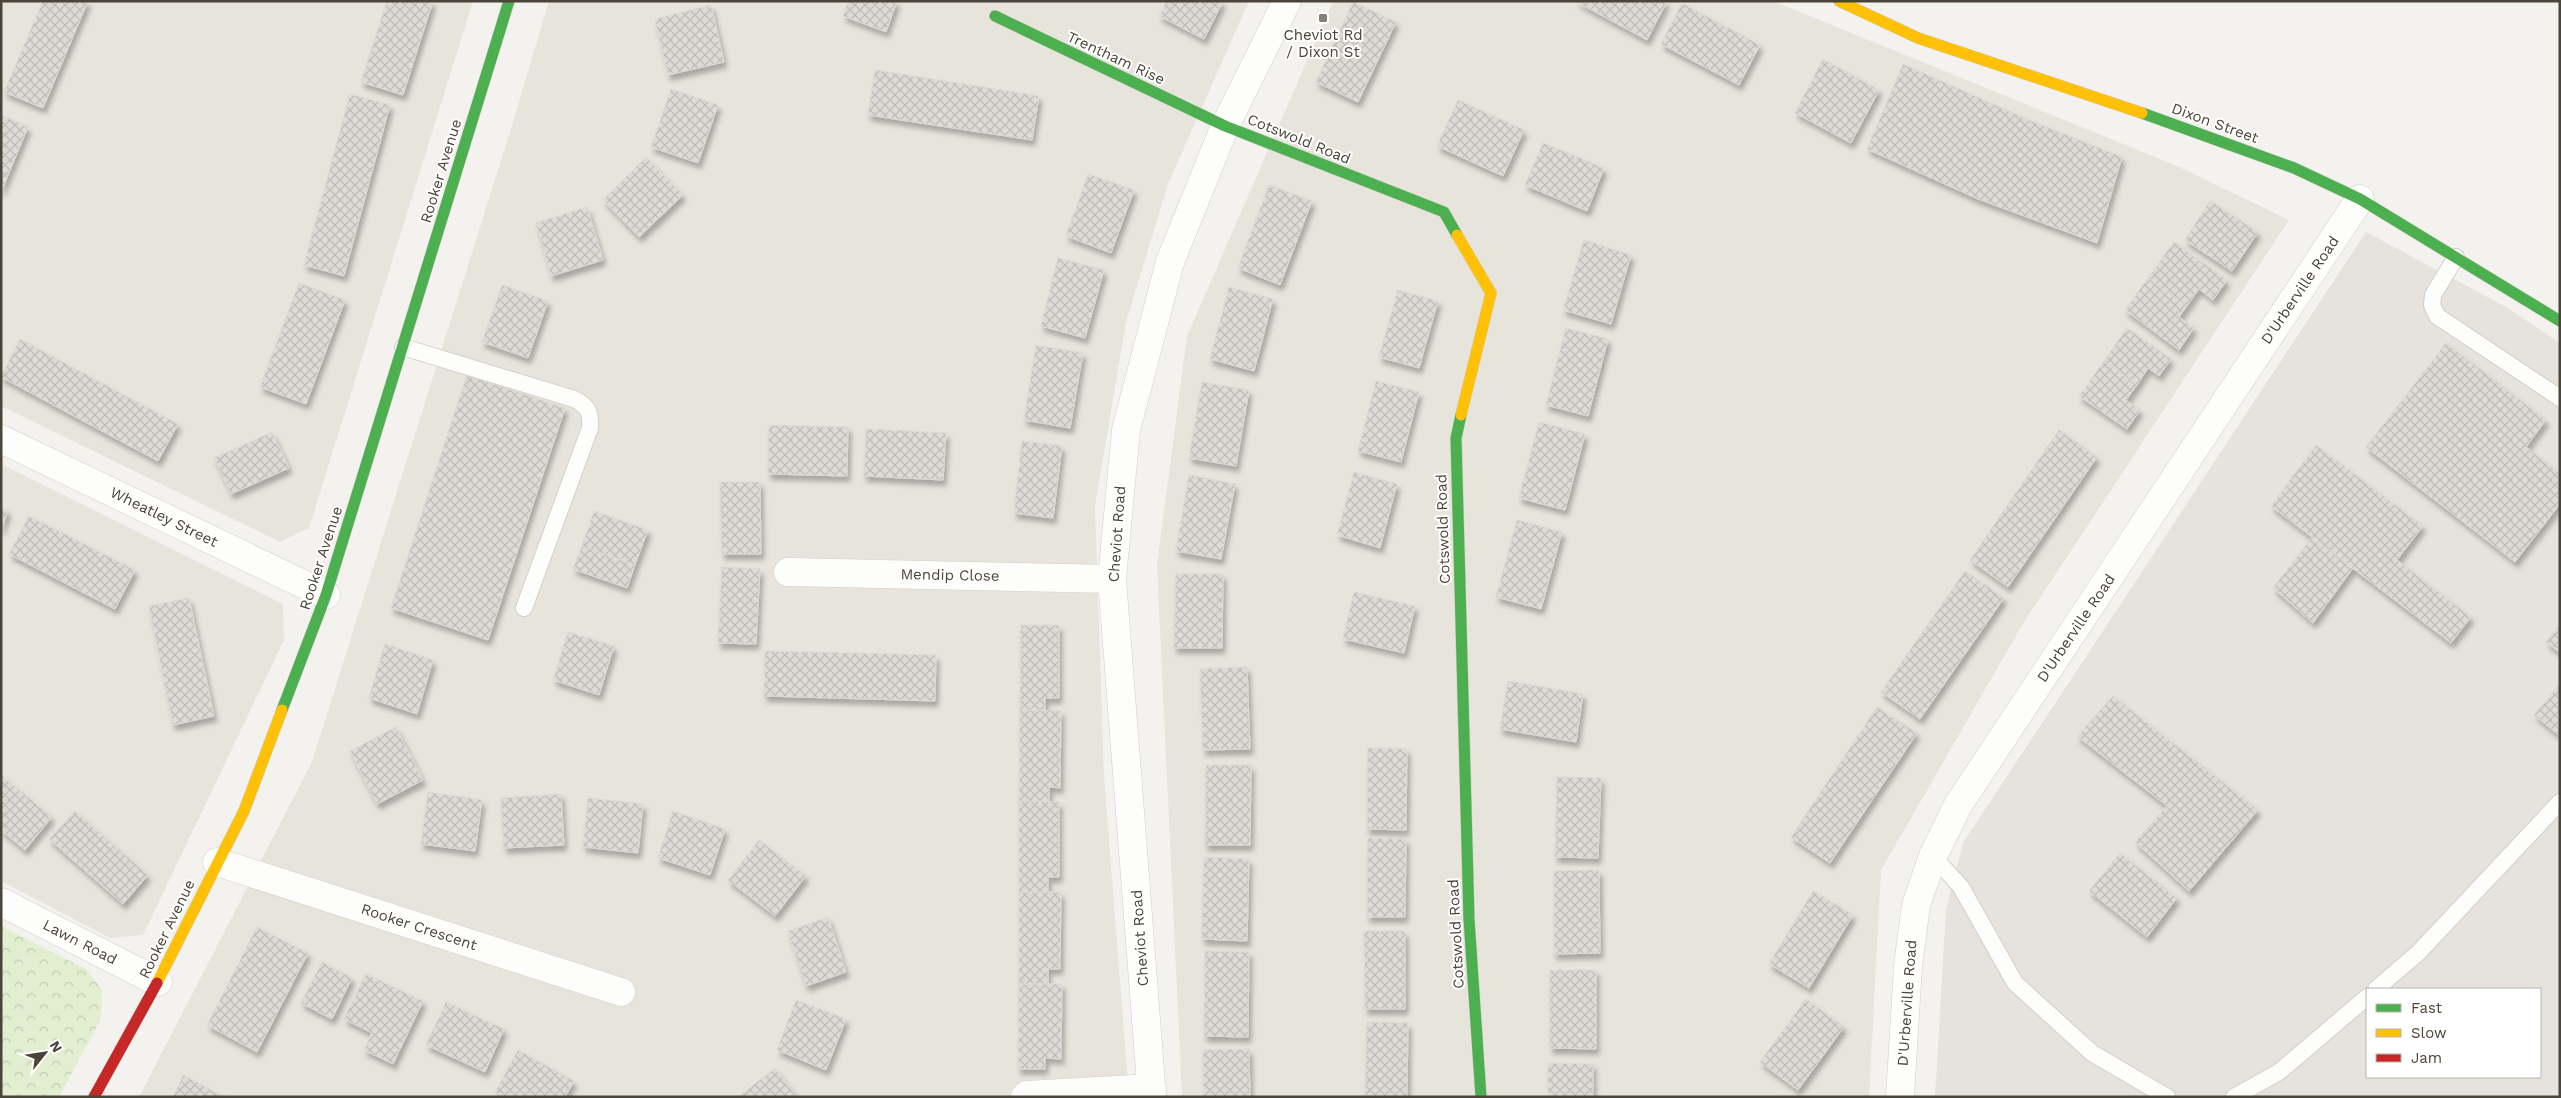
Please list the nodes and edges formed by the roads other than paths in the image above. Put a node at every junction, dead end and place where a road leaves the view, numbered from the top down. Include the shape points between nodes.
1 (509, 1) edge
2 (1287, 1) edge
3 (1839, 1) edge
4 (995, 16) dead end
5 (1226, 126) junction
6 (2360, 199) junction
7 (2456, 257) junction
8 (2560, 321) edge
9 (403, 346) junction
10 (2560, 398) edge
11 (1, 439) edge
12 (788, 572) dead end
13 (1112, 579) junction
14 (326, 595) junction
15 (524, 608) dead end
16 (2560, 802) edge
17 (1933, 856) junction
18 (217, 862) junction
19 (1, 902) edge
20 (158, 982) junction
21 (2377, 988) edge
22 (621, 992) dead end
23 (2366, 998) edge
24 (1152, 1092) edge
25 (94, 1097) edge
26 (1025, 1097) edge
27 (1481, 1097) edge
28 (1900, 1097) edge
29 (2167, 1097) edge
30 (2234, 1097) edge

1 - 9 street, Rooker Avenue
2 - 5 street, Cheviot Road
3 - 6 street, Dixon Street via 1918,38 2216,138 2294,168
4 - 5 street, Trentham Rise
5 - 13 street, Cheviot Road via 1170,262 1126,430
5 - 27 street, Cotswold Road via 1444,212 1491,293 1456,438 1469,919
6 - 7 street, Dixon Street
6 - 17 street, D'Urberville Road via 1958,805
7 - 8 street, Dixon Street
7 - 10 lane via 2433,296 2432,305 2437,316
9 - 14 street, Rooker Avenue
9 - 15 lane via 574,399 584,404 590,414 590,428
11 - 14 street, Wheatley Street
12 - 13 street, Mendip Close
13 - 24 street, Cheviot Road
14 - 18 street, Rooker Avenue via 244,811
16 - 21 lane via 2418,953
17 - 28 street, D'Urberville Road via 1916,905 1908,966
17 - 29 lane via 1961,887 2016,983 2092,1053
18 - 20 street, Rooker Avenue
18 - 22 street, Rooker Crescent
19 - 20 street, Lawn Road
20 - 25 street, Rooker Avenue
23 - 30 lane via 2279,1072
24 - 26 street

